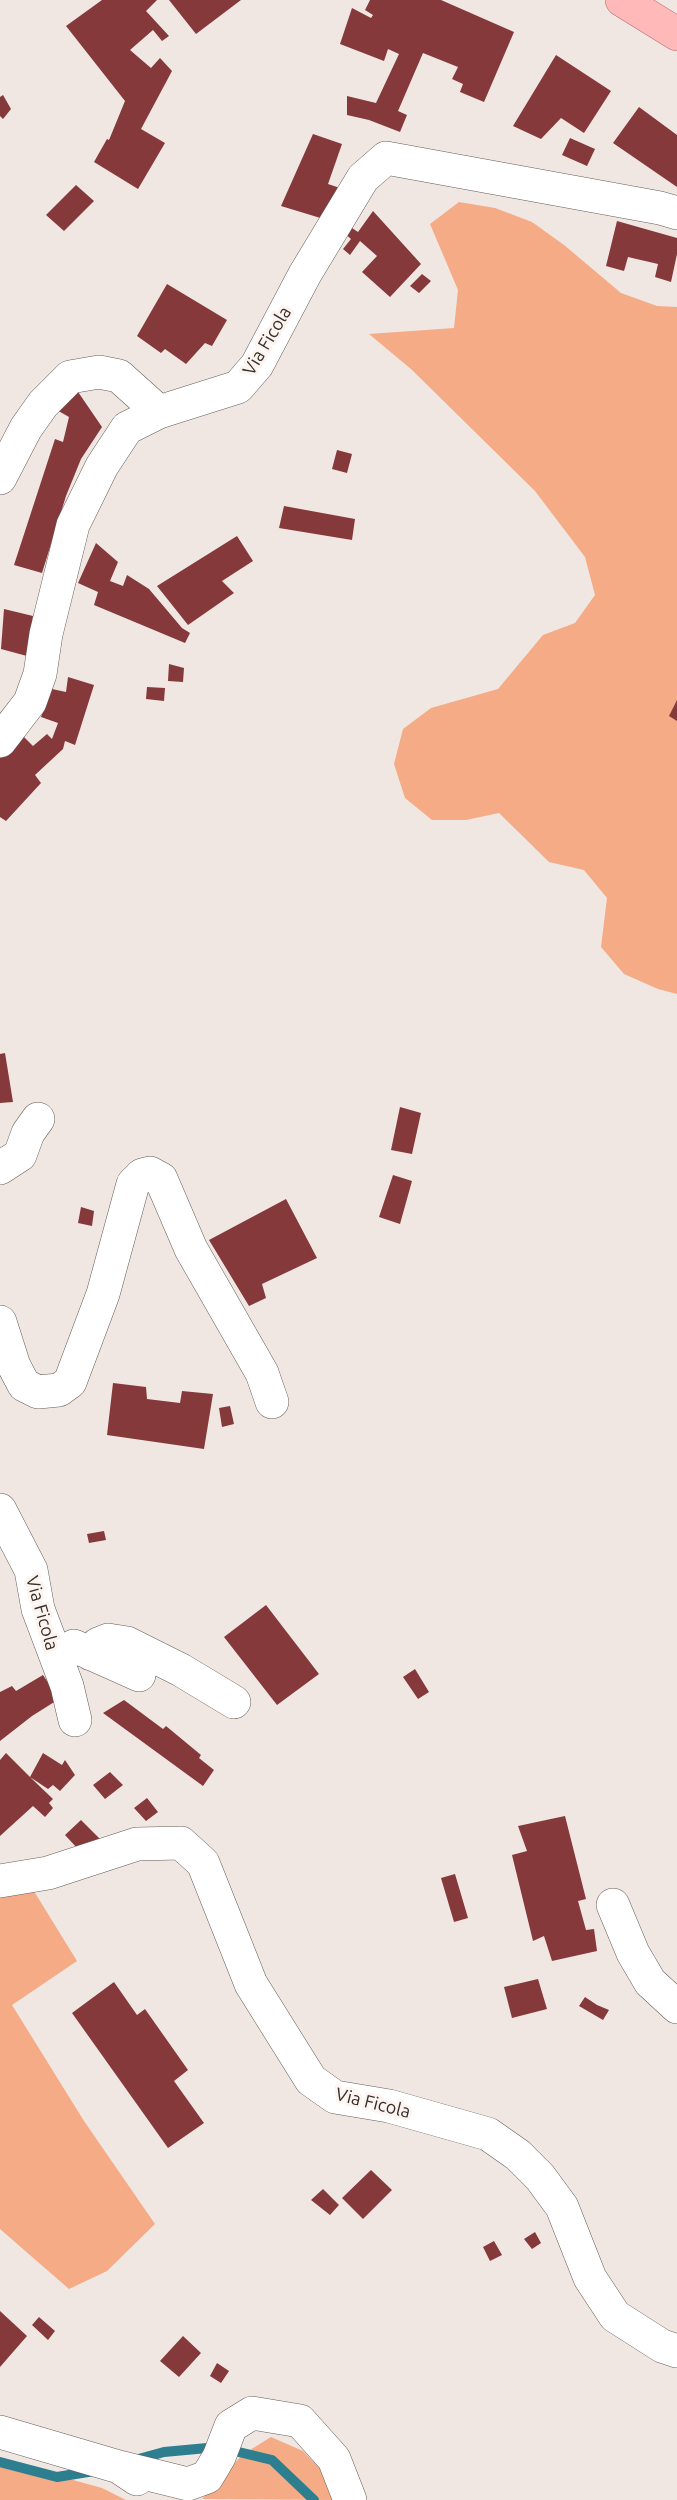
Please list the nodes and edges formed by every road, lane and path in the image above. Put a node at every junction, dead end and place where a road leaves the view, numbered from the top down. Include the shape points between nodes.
1 (622, 0) edge
2 (677, 34) edge
3 (677, 213) edge
4 (159, 412) junction
5 (0, 478) edge
6 (0, 741) edge
7 (38, 1119) dead end
8 (0, 1168) edge
9 (0, 1322) edge
10 (272, 1402) dead end
11 (0, 1510) edge
12 (49, 1643) junction
13 (91, 1653) junction
14 (139, 1675) dead end
15 (234, 1702) dead end
16 (75, 1720) dead end
17 (0, 1881) edge
18 (613, 1905) dead end
19 (677, 2007) edge
20 (677, 2351) edge
21 (0, 2432) edge
22 (119, 2468) junction
23 (171, 2500) edge
24 (350, 2500) edge

1 - 2 main road
3 - 4 street, Via Ficola via 386,158 363,178 305,274 257,365 238,387
4 - 5 street via 119,376 99,372 70,377 26,428
4 - 6 street, Via Ficola via 127,428 102,466 73,525 40,674 30,702
7 - 8 street via 20,1155
9 - 10 street via 24,1385 38,1392 59,1390 70,1382 103,1294 133,1184 150,1173 161,1179 191,1249 262,1373
11 - 12 street, Via Ficola via 31,1570
12 - 13 street via 71,1645
12 - 16 street, Via Ficola via 67,1686
13 - 14 street
13 - 15 street via 108,1640 127,1643
17 - 20 street, Via Ficola via 48,1873 136,1844 181,1843 203,1863 251,1984 310,2080 335,2097 389,2106 488,2134 518,2155 562,2206 590,2278 615,2316 662,2346
18 - 19 street via 650,1982
21 - 22 street
22 - 23 street
22 - 24 street via 188,2484 207,2478 231,2426 252,2413 300,2421 334,2459

